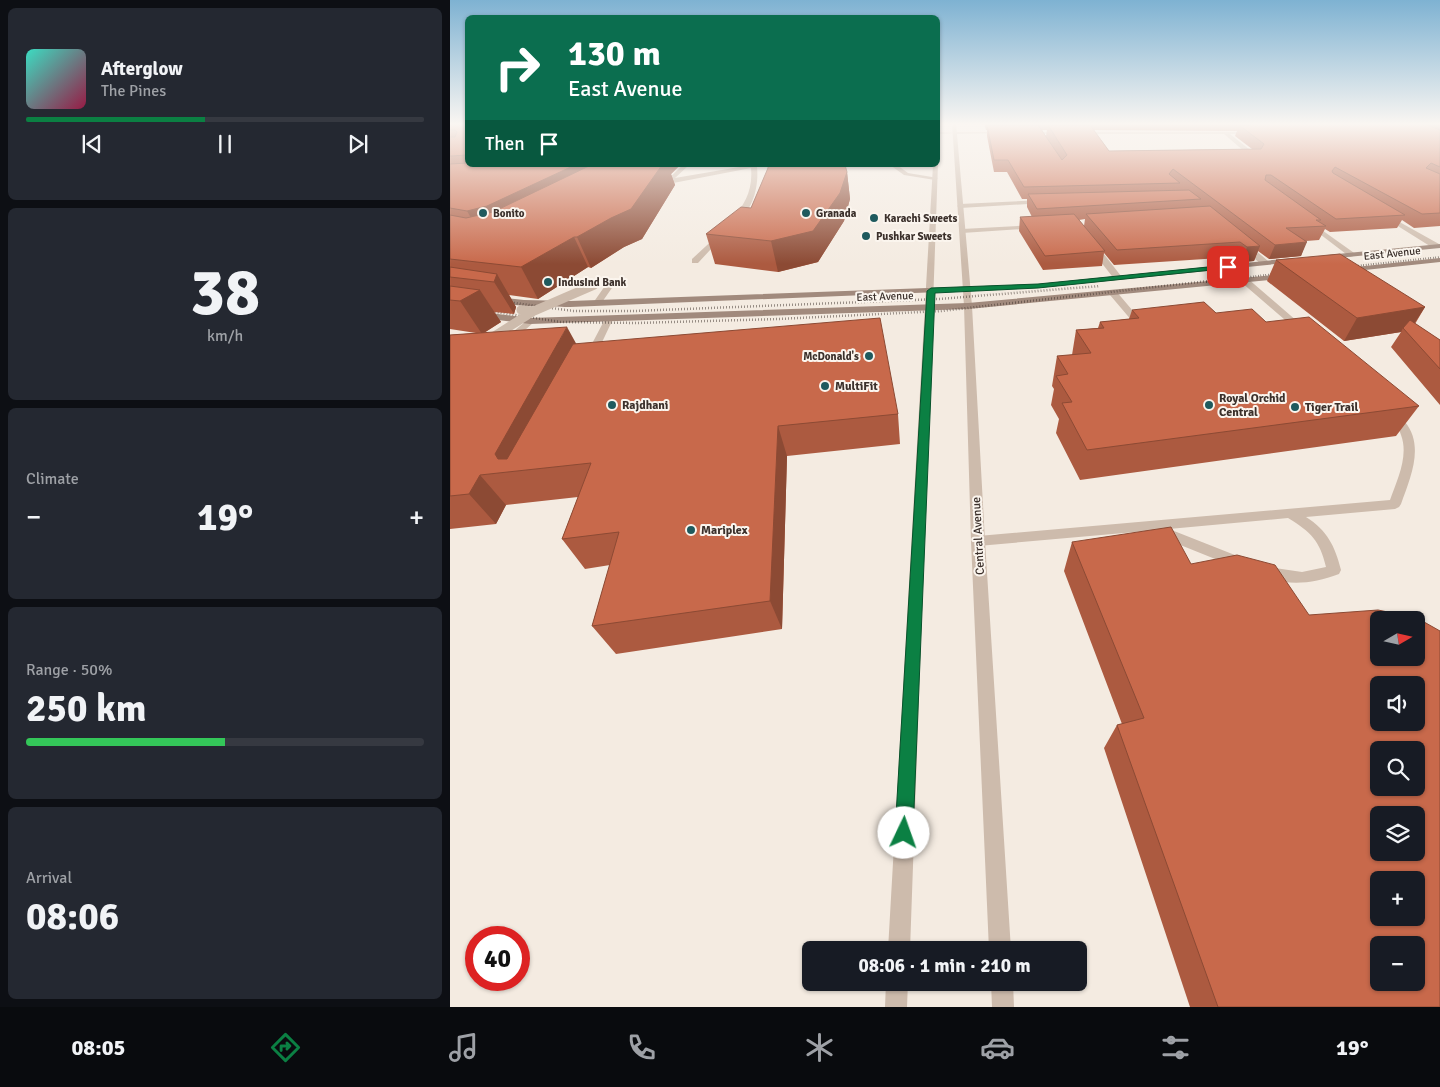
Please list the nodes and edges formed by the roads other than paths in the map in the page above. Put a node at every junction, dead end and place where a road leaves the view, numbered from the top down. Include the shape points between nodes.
1 (681, 170) edge
2 (736, 170) edge
3 (757, 170) edge
4 (900, 170) edge
5 (936, 170) edge
6 (958, 170) edge
7 (935, 178) junction
8 (668, 182) junction
9 (648, 184) edge
10 (1050, 202) edge
11 (960, 206) junction
12 (1379, 212) edge
13 (1307, 222) edge
14 (1048, 226) edge
15 (962, 232) junction
16 (1087, 238) edge
17 (1235, 238) edge
18 (1438, 246) edge
19 (1353, 255) junction
20 (1319, 258) edge
21 (1301, 260) edge
22 (1440, 260) edge
23 (695, 261) dead end
24 (1265, 263) junction
25 (1338, 270) edge
26 (1291, 275) edge
27 (1118, 278) junction
28 (1244, 280) junction
29 (594, 281) dead end
30 (610, 285) dead end
31 (966, 289) junction
32 (1113, 293) junction
33 (486, 298) edge
34 (931, 298) junction
35 (597, 303) junction
36 (968, 306) junction
37 (521, 310) dead end
38 (534, 311) junction
39 (450, 312) edge
40 (609, 319) junction
41 (530, 321) junction
42 (1142, 327) edge
43 (1314, 340) edge
44 (485, 342) edge
45 (515, 344) edge
46 (583, 370) edge
47 (1384, 406) edge
48 (1291, 514) junction
49 (1151, 527) junction
50 (978, 541) junction
51 (898, 941) edge
52 (1000, 941) edge
53 (897, 991) edge
54 (1002, 991) edge
55 (896, 1007) edge
56 (1003, 1007) edge

1 - 8 street
2 - 8 street
3 - 23 street via 754,191 741,214
4 - 7 street via 906,174
5 - 7 street
6 - 11 street, Central Avenue
7 - 34 street
8 - 9 street
10 - 11 street
11 - 15 street, Central Avenue
12 - 18 street
13 - 19 street
14 - 15 street
15 - 31 street, Central Avenue
16 - 27 street
17 - 24 street
18 - 19 main road, East Avenue
19 - 20 main road, East Avenue
21 - 24 main road, East Avenue
22 - 25 main road, East Avenue
24 - 27 main road, East Avenue
26 - 28 main road, East Avenue
27 - 31 main road, East Avenue
28 - 32 main road, East Avenue
28 - 43 street
29 - 38 street, bridge via 594,284
30 - 35 street
31 - 34 main road, East Avenue
31 - 36 street, Central Avenue
32 - 36 main road, East Avenue
32 - 42 street
33 - 35 main road, East Avenue via 547,304
34 - 35 main road, East Avenue
34 - 36 main road, East Avenue
34 - 40 main road, East Avenue
34 - 51 street
36 - 50 street, Central Avenue
37 - 38 street, bridge
38 - 44 street, bridge
39 - 41 main road, East Avenue
40 - 41 main road, East Avenue
40 - 46 street
41 - 45 street via 502,347
47 - 48 street via 1398,419 1410,441 1407,467 1395,504
48 - 49 street
48 - 49 street via 1316,528 1330,552 1334,570 1313,579 1282,577 1224,558
49 - 50 street
50 - 52 street, Central Avenue
53 - 55 street
54 - 56 street

